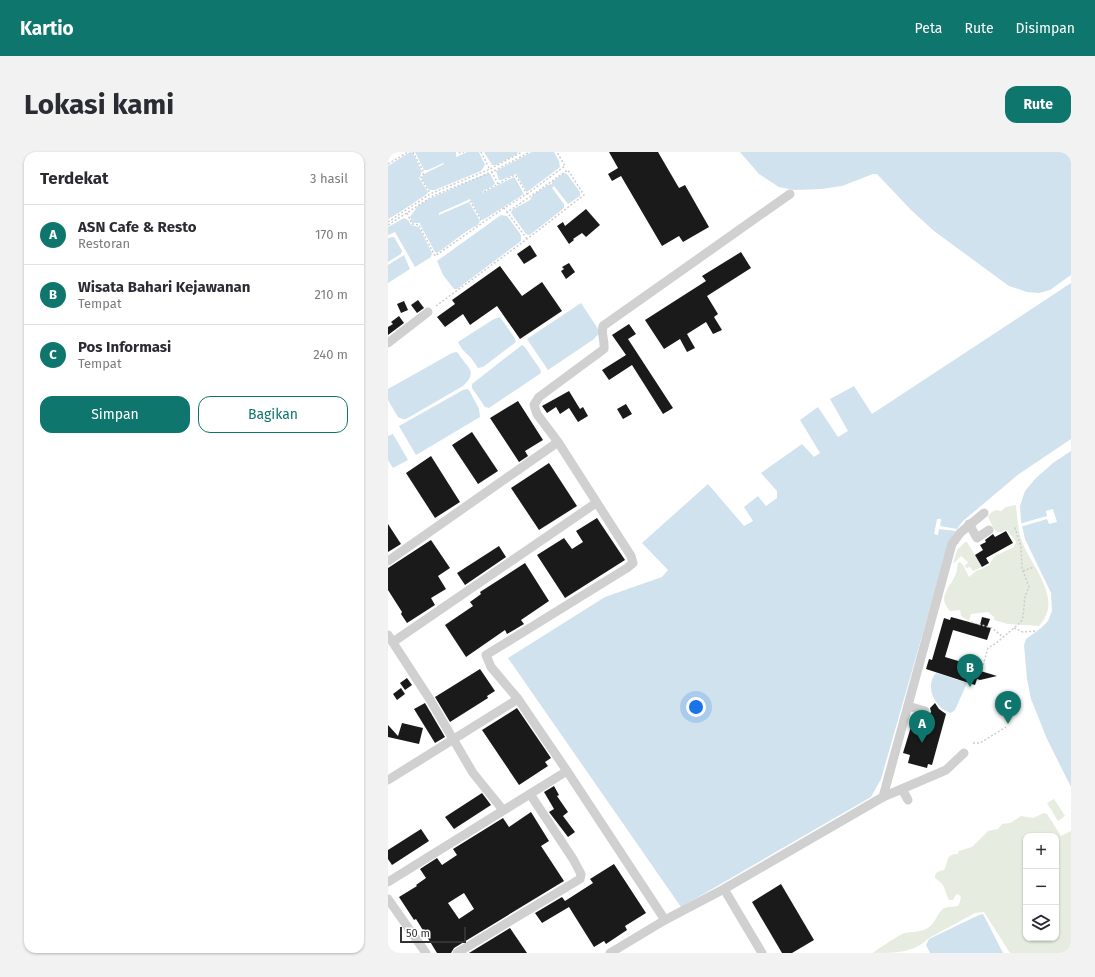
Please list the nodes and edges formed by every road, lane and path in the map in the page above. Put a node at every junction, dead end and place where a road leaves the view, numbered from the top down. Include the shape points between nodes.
1 (408, 152) edge
2 (413, 152) edge
3 (459, 152) edge
4 (464, 152) edge
5 (481, 152) edge
6 (522, 152) edge
7 (530, 152) edge
8 (557, 152) edge
9 (388, 164) edge
10 (490, 169) junction
11 (492, 172) junction
12 (498, 184) junction
13 (484, 192) dead end
14 (430, 194) junction
15 (527, 194) junction
16 (790, 194) dead end
17 (470, 201) dead end
18 (504, 208) junction
19 (507, 212) junction
20 (407, 213) junction
21 (388, 222) edge
22 (482, 223) junction
23 (388, 225) edge
24 (527, 239) junction
25 (428, 312) joint
26 (388, 343) edge
27 (558, 442) junction
28 (596, 503) junction
29 (984, 513) dead end
30 (969, 524) junction
31 (1017, 526) dead end
32 (989, 530) dead end
33 (388, 561) edge
34 (1034, 567) dead end
35 (1023, 572) junction
36 (971, 622) dead end
37 (1014, 628) junction
38 (1035, 631) dead end
39 (1004, 637) junction
40 (390, 639) edge
41 (982, 669) dead end
42 (518, 699) junction
43 (908, 706) junction
44 (925, 710) dead end
45 (1006, 727) dead end
46 (452, 740) junction
47 (973, 743) dead end
48 (964, 753) dead end
49 (568, 772) junction
50 (388, 780) edge
51 (902, 790) junction
52 (530, 794) junction
53 (883, 797) junction
54 (908, 800) dead end
55 (503, 810) junction
56 (388, 882) edge
57 (724, 888) junction
58 (388, 900) edge
59 (665, 920) junction
60 (426, 953) edge
61 (457, 953) edge
62 (610, 953) edge
63 (762, 953) edge

1 - 9 path
2 - 14 path via 424,173 421,179
3 - 4 path
5 - 10 path
6 - 10 path
7 - 11 path
8 - 15 path via 565,166
10 - 14 path
11 - 12 path
11 - 20 path via 433,196
12 - 13 path
12 - 15 path via 516,176
14 - 21 path
15 - 18 path
16 - 27 street via 603,326 604,349 539,397 534,405 537,414
17 - 22 path
18 - 19 path
18 - 22 path
19 - 24 path
19 - 24 path via 568,170 584,195
20 - 22 path via 412,224 419,225 435,256
20 - 23 path
24 - 25 path
25 - 26 street
27 - 28 street
27 - 33 street
28 - 40 street
28 - 42 street via 633,563 486,655 491,667
29 - 30 street
30 - 32 street via 977,538
30 - 43 street via 952,544
31 - 35 path via 1015,528 1021,547
34 - 35 path
35 - 37 path via 1029,587 1025,596 1023,617
36 - 39 path via 992,628
37 - 38 path via 1023,632
37 - 39 path
39 - 41 path via 988,648
40 - 46 street via 429,698
42 - 46 street
42 - 49 street
43 - 44 street
43 - 53 street
45 - 47 path via 980,743
46 - 50 street
46 - 55 street via 473,773
48 - 51 street via 946,770
49 - 52 street
49 - 59 street
51 - 53 street
51 - 54 street
52 - 55 street
52 - 61 street via 573,859 581,874 580,879
53 - 57 street
55 - 56 street
57 - 59 street
57 - 63 street
58 - 60 street
59 - 62 street

